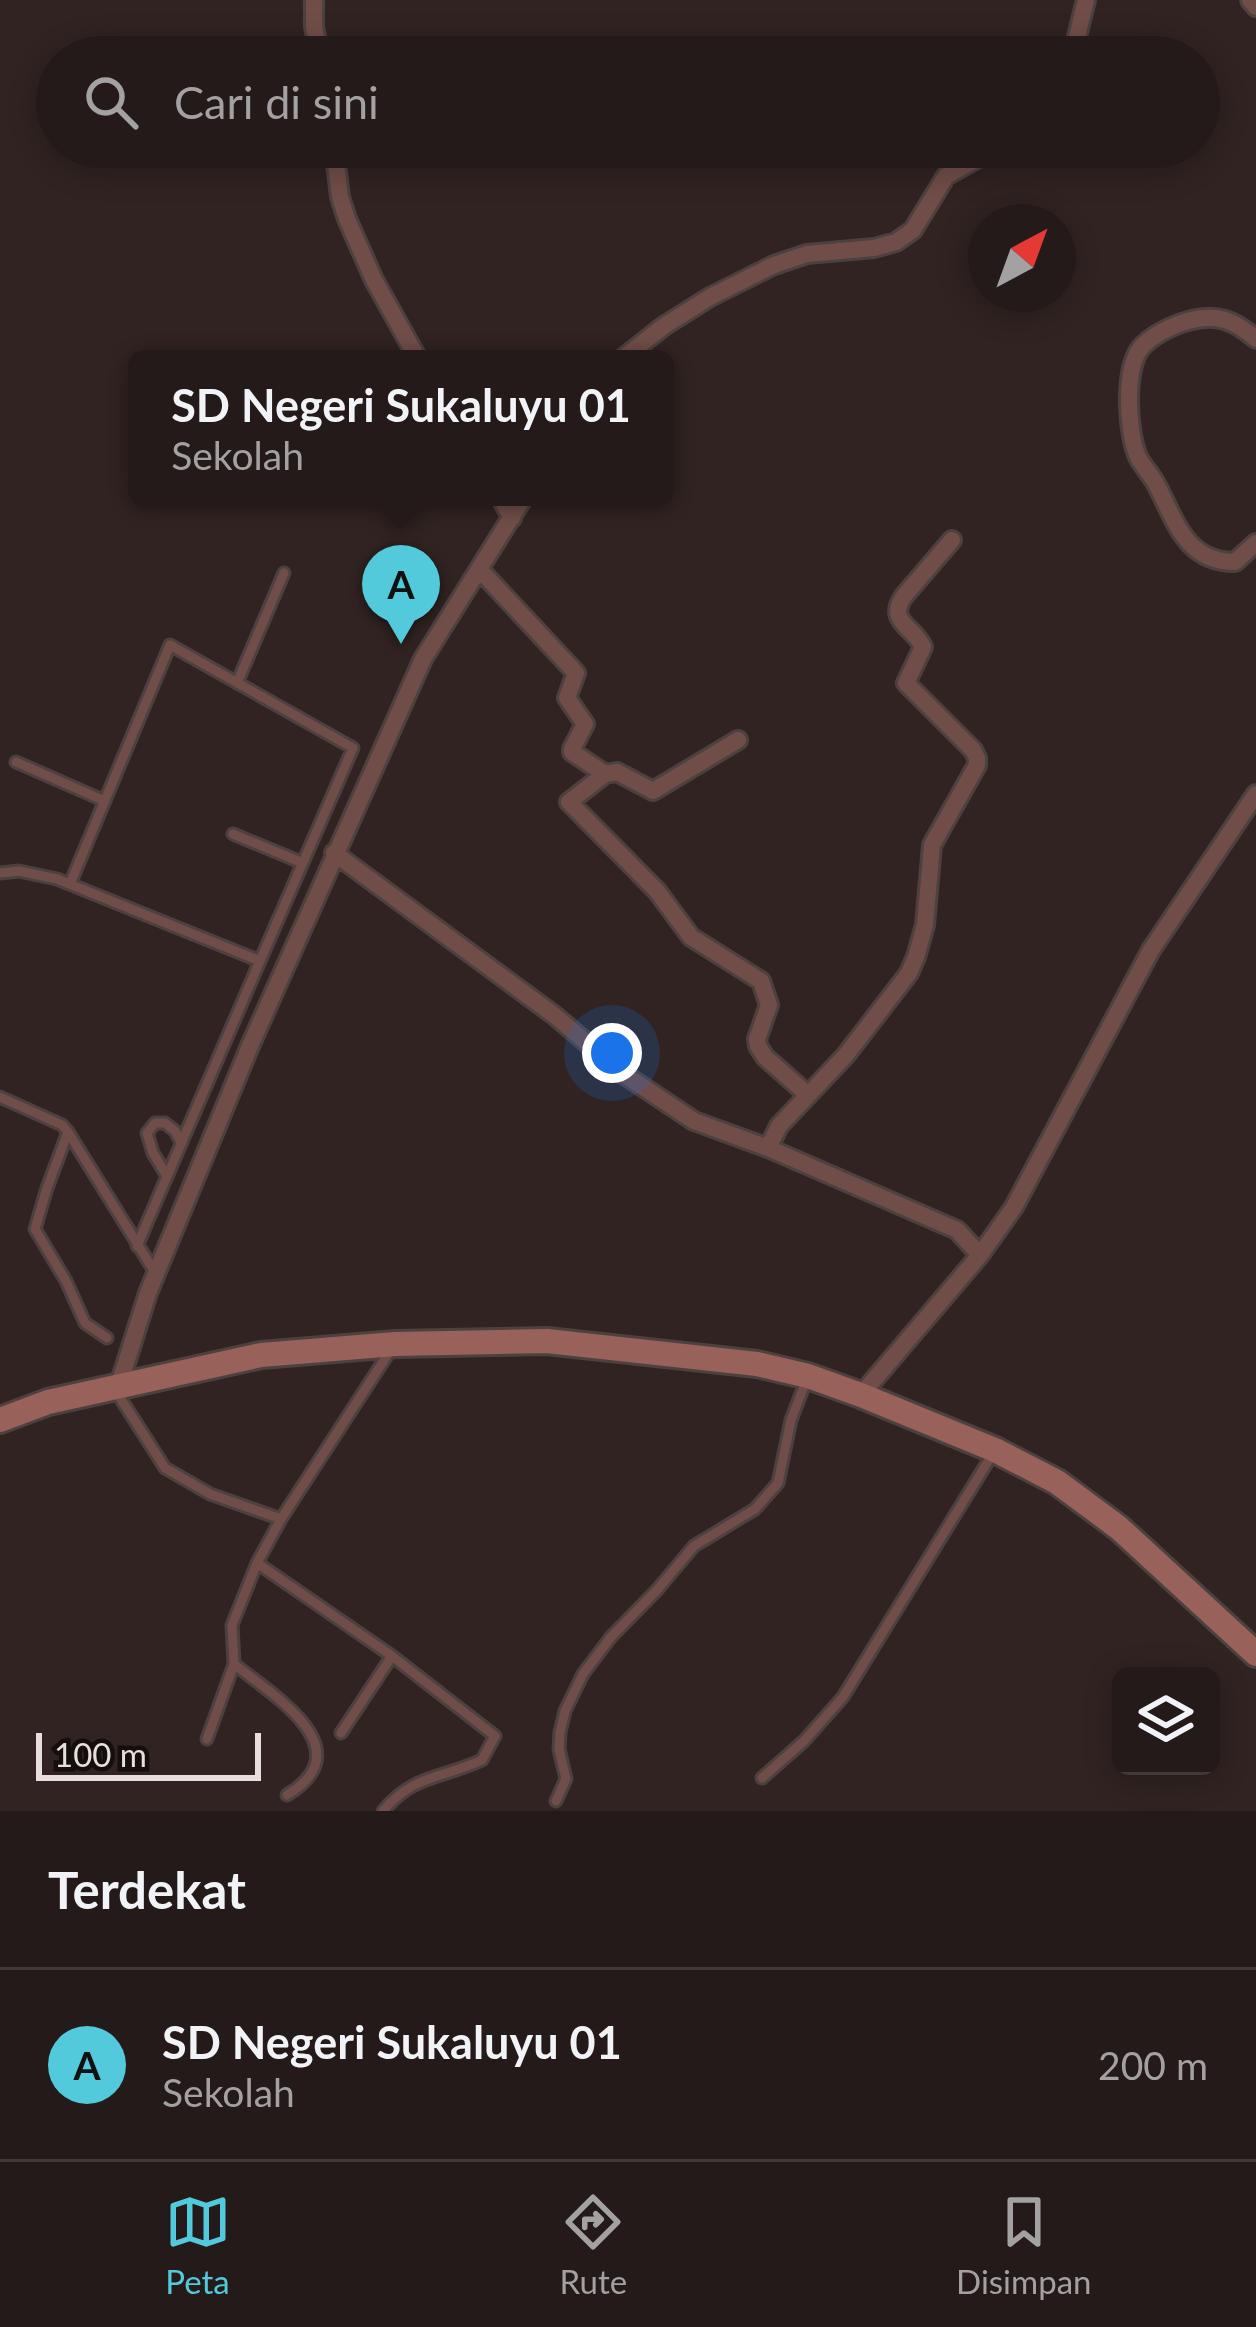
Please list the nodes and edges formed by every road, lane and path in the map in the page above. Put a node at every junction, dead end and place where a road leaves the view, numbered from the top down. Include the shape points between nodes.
1 (314, 0) edge
2 (1086, 0) edge
3 (1250, 0) edge
4 (1256, 7) edge
5 (316, 36) edge
6 (1077, 36) edge
7 (337, 168) edge
8 (960, 168) edge
9 (1256, 339) edge
10 (413, 350) edge
11 (633, 350) edge
12 (505, 506) edge
13 (519, 506) edge
14 (512, 518) junction
15 (952, 540) dead end
16 (1256, 543) edge
17 (480, 569) junction
18 (284, 573) dead end
19 (237, 683) junction
20 (738, 740) dead end
21 (16, 762) dead end
22 (604, 774) junction
23 (1256, 794) edge
24 (105, 801) junction
25 (233, 834) dead end
26 (334, 853) junction
27 (303, 863) junction
28 (0, 873) edge
29 (70, 884) junction
30 (260, 961) junction
31 (808, 1095) junction
32 (0, 1097) edge
33 (68, 1132) junction
34 (182, 1143) junction
35 (768, 1148) junction
36 (167, 1176) junction
37 (137, 1246) junction
38 (980, 1255) junction
39 (156, 1274) junction
40 (107, 1338) dead end
41 (395, 1343) junction
42 (808, 1376) junction
43 (119, 1384) junction
44 (861, 1395) junction
45 (0, 1420) edge
46 (994, 1450) junction
47 (281, 1520) junction
48 (257, 1563) junction
49 (1254, 1646) edge
50 (392, 1656) junction
51 (234, 1664) junction
52 (341, 1732) dead end
53 (207, 1739) dead end
54 (762, 1778) dead end
55 (287, 1795) dead end
56 (556, 1801) dead end
57 (383, 1811) edge

1 - 5 street
2 - 6 street
3 - 4 street
7 - 10 street via 346,219
8 - 11 street via 896,242 775,265 710,297
9 - 16 street via 1214,316 1183,322 1139,350 1130,402 1138,457 1178,532 1215,561 1235,562
12 - 14 street
13 - 14 street
14 - 17 street
15 - 31 street via 899,603 901,622 922,647 905,680 973,750 977,765 932,845 925,925 908,973
17 - 22 street via 574,668 567,698 585,724 572,752
17 - 26 street via 423,658
18 - 19 lane
19 - 24 lane via 170,646
19 - 27 lane via 353,748
20 - 22 street via 653,790
21 - 24 lane
22 - 31 street via 569,802 691,937 761,981 769,1005 758,1046
23 - 38 street via 1151,950 1014,1207
24 - 29 lane
25 - 27 lane
26 - 35 street via 622,1073 694,1121
26 - 39 street
27 - 30 lane
28 - 29 lane
29 - 30 lane
30 - 34 lane
31 - 35 street
32 - 33 lane
33 - 37 lane
33 - 40 lane via 35,1229 85,1323
34 - 36 lane
34 - 36 lane via 165,1123 147,1133
35 - 38 street via 957,1231
36 - 37 lane
37 - 39 lane
38 - 44 street
39 - 43 street
41 - 42 main road via 547,1341
41 - 43 main road via 261,1355
41 - 47 lane
42 - 44 main road
42 - 56 lane via 778,1483 755,1508 694,1546 583,1674 560,1732 566,1779
43 - 45 main road
43 - 47 lane via 165,1468
44 - 46 main road
46 - 49 main road via 1096,1509
46 - 54 lane via 843,1697
47 - 48 lane
48 - 50 lane
48 - 51 lane via 232,1625
50 - 52 lane
50 - 57 lane via 495,1736 482,1760 409,1786
51 - 53 lane
51 - 55 lane via 316,1738 313,1771

